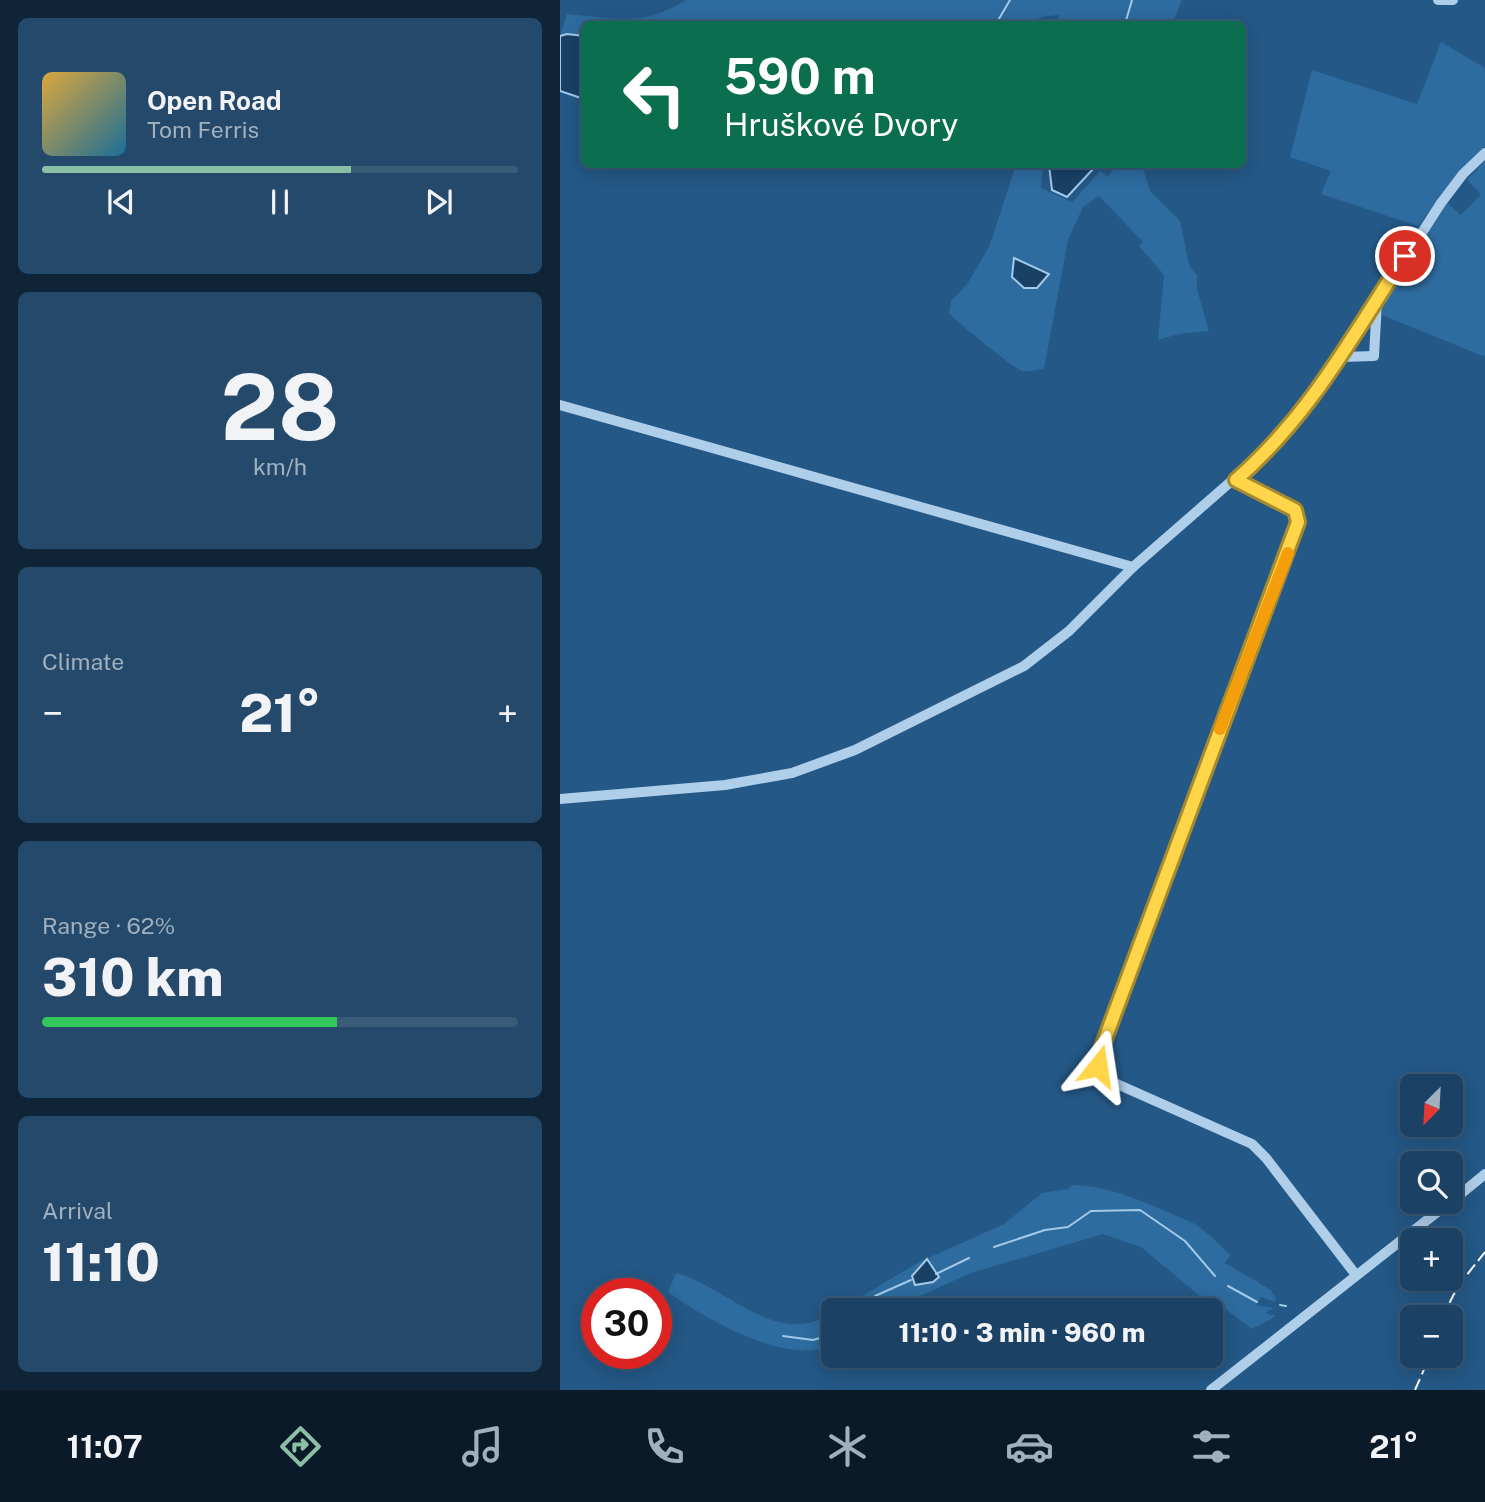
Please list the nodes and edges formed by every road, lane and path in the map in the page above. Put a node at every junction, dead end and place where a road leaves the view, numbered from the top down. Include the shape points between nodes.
1 (1438, 0) edge
2 (1453, 0) edge
3 (1485, 153) edge
4 (1378, 298) junction
5 (1342, 357) junction
6 (560, 405) edge
7 (1236, 480) junction
8 (1133, 567) junction
9 (560, 799) edge
10 (1485, 1174) edge
11 (1463, 1192) edge
12 (1435, 1214) edge
13 (1356, 1275) junction
14 (1211, 1390) edge

1 - 2 street
3 - 4 street via 1441,202
4 - 5 street
4 - 5 street via 1374,356
5 - 7 street via 1290,428
6 - 8 street
7 - 8 street
7 - 13 street via 1295,510 1298,522 1098,1066 1117,1084 1252,1144
8 - 9 street via 1069,631 1024,666 844,755 757,780
10 - 11 street
12 - 13 street
13 - 14 street

